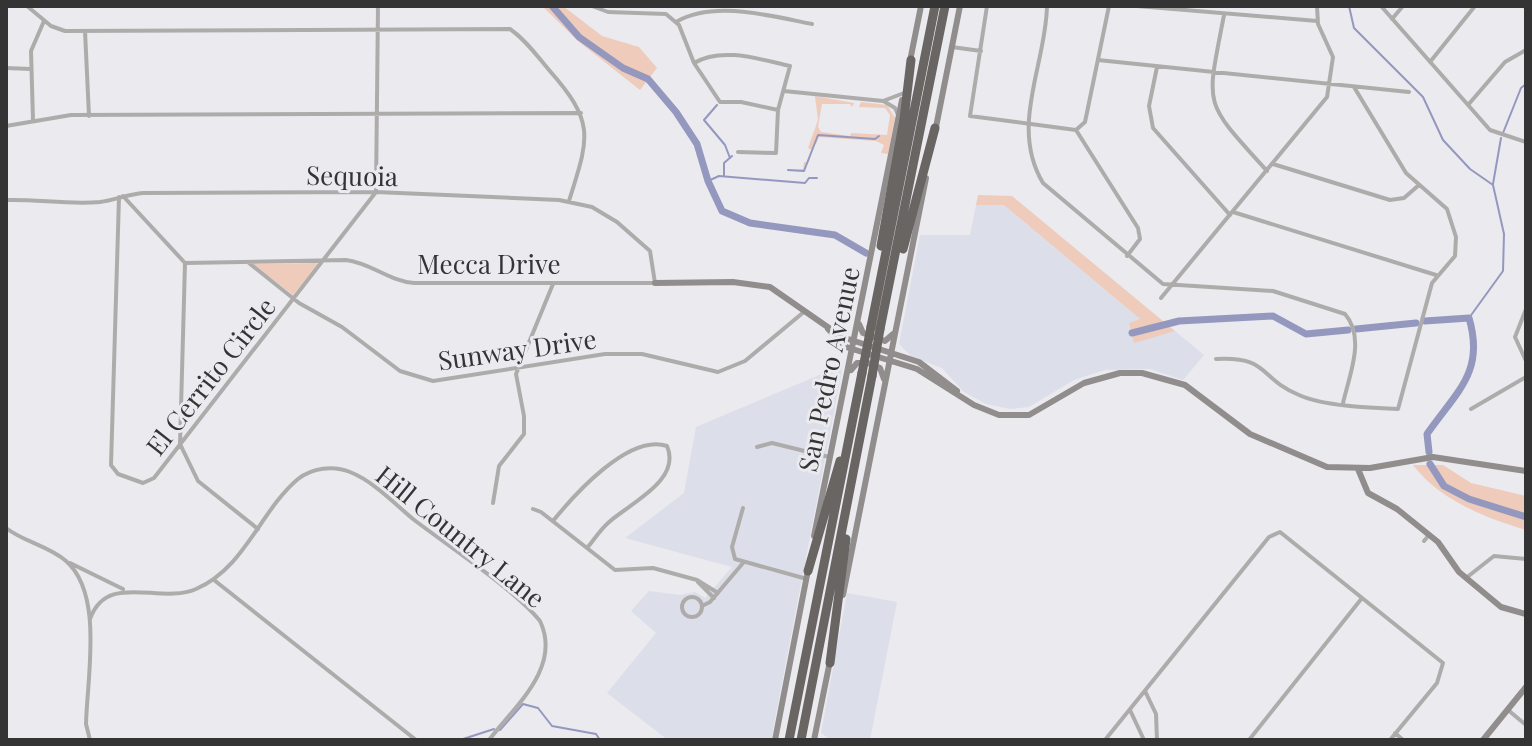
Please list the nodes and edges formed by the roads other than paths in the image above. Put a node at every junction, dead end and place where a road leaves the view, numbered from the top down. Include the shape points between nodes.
1 (27, 6) edge
2 (378, 6) edge
3 (592, 6) edge
4 (921, 6) edge
5 (934, 6) edge
6 (945, 6) edge
7 (960, 6) edge
8 (987, 6) edge
9 (1047, 6) edge
10 (1109, 6) edge
11 (1137, 6) edge
12 (1317, 6) edge
13 (1381, 6) edge
14 (1403, 6) edge
15 (1475, 6) edge
16 (1224, 15) junction
17 (1392, 19) junction
18 (45, 21) junction
19 (1317, 21) junction
20 (676, 22) junction
21 (812, 24) dead end
22 (378, 30) junction
23 (85, 31) junction
24 (951, 47) junction
25 (1526, 50) edge
26 (981, 51) junction
27 (911, 60) junction
28 (1098, 60) junction
29 (1430, 62) junction
30 (694, 63) junction
31 (1157, 67) junction
32 (6, 68) edge
33 (31, 69) junction
34 (1213, 73) junction
35 (1329, 84) junction
36 (1354, 87) junction
37 (784, 88) junction
38 (1409, 92) dead end
39 (904, 93) junction
40 (883, 101) junction
41 (1468, 105) junction
42 (778, 110) junction
43 (581, 113) junction
44 (379, 114) junction
45 (89, 116) junction
46 (899, 117) junction
47 (33, 120) junction
48 (1028, 125) junction
49 (6, 126) edge
50 (935, 128) junction
51 (1076, 130) junction
52 (1526, 142) edge
53 (738, 152) dead end
54 (1273, 164) junction
55 (1267, 171) junction
56 (1419, 184) junction
57 (376, 192) junction
58 (121, 197) junction
59 (6, 200) edge
60 (569, 201) junction
61 (1231, 213) junction
62 (1127, 256) junction
63 (324, 261) junction
64 (247, 262) junction
65 (185, 263) junction
66 (1436, 275) junction
67 (553, 283) junction
68 (655, 283) junction
69 (1171, 286) junction
70 (1161, 298) dead end
71 (294, 299) junction
72 (1526, 309) edge
73 (805, 311) junction
74 (858, 324) junction
75 (875, 324) junction
76 (828, 329) junction
77 (895, 333) junction
78 (842, 337) junction
79 (854, 347) junction
80 (890, 357) junction
81 (1216, 359) dead end
82 (906, 361) junction
83 (1526, 361) edge
84 (521, 366) junction
85 (867, 374) junction
86 (848, 376) junction
87 (1526, 377) edge
88 (885, 381) junction
89 (1343, 403) junction
90 (1471, 409) dead end
91 (852, 423) junction
92 (180, 444) junction
93 (757, 447) dead end
94 (857, 448) junction
95 (830, 457) junction
96 (1358, 469) junction
97 (1526, 471) edge
98 (493, 503) dead end
99 (743, 508) dead end
100 (533, 509) dead end
101 (553, 521) junction
102 (6, 528) edge
103 (258, 529) junction
104 (587, 548) junction
105 (1526, 559) edge
106 (67, 562) junction
107 (743, 563) junction
108 (808, 575) junction
109 (1466, 578) junction
110 (213, 580) junction
111 (133, 592) junction
112 (716, 596) junction
113 (1362, 598) junction
114 (702, 606) junction
115 (1526, 614) edge
116 (90, 619) junction
117 (830, 663) junction
118 (1526, 687) edge
119 (1145, 691) junction
120 (1130, 710) junction
121 (1508, 710) junction
122 (1526, 725) edge
123 (1395, 733) junction
124 (90, 740) edge
125 (416, 740) edge
126 (489, 740) edge
127 (775, 740) edge
128 (789, 740) edge
129 (801, 740) edge
130 (814, 740) edge
131 (1105, 740) edge
132 (1144, 740) edge
133 (1157, 740) edge
134 (1249, 740) edge
135 (1390, 740) edge
136 (1403, 740) edge
137 (1483, 740) edge

1 - 18 street
2 - 22 street
3 - 20 street via 608,12 660,12
4 - 27 main road, San Pedro Avenue
5 - 75 highway
6 - 75 highway
7 - 24 main road
8 - 26 street
9 - 48 street
10 - 28 street
11 - 16 street
12 - 19 street
13 - 17 street
14 - 17 street
15 - 29 street
16 - 19 street
16 - 34 street
17 - 29 street
18 - 23 street via 61,31
18 - 33 street via 32,46
19 - 35 street via 1333,52
20 - 21 street via 694,12 726,10
20 - 30 street
22 - 23 street
22 - 43 street via 510,29
22 - 44 street
23 - 45 street
24 - 26 street
24 - 50 main road
25 - 41 street via 1505,62
26 - 48 street via 970,116
27 - 39 main road, San Pedro Avenue
27 - 75 highway
28 - 31 street
28 - 51 street via 1085,122
29 - 41 street
30 - 37 street via 740,56 790,66
30 - 42 street via 720,102
31 - 34 street
31 - 61 street via 1149,106 1153,128
32 - 33 street
33 - 47 street
34 - 35 street
34 - 55 street via 1216,112
35 - 36 street
35 - 54 street via 1326,98
36 - 38 street
36 - 56 street via 1404,170
37 - 40 street
37 - 42 street
39 - 40 street
39 - 46 main road, San Pedro Avenue
40 - 46 street
41 - 52 street via 1496,134
42 - 53 street via 776,153
43 - 44 street
43 - 60 street via 584,152
44 - 45 street
44 - 57 street
45 - 47 street
46 - 74 main road, San Pedro Avenue
47 - 49 street
48 - 51 street
48 - 62 street via 1036,169 1048,188
50 - 75 highway
50 - 77 main road
51 - 62 street via 1138,228 1140,239
54 - 55 street
54 - 56 street via 1390,200 1404,198
55 - 61 street
56 - 66 street via 1447,209 1456,237 1455,256
57 - 58 street, Sequoia
57 - 60 street, Sequoia
57 - 63 street, El Cerrito Circle
58 - 59 street, Sequoia via 85,202
58 - 65 street
58 - 92 street, El Cerrito Circle via 113,470 148,482
60 - 68 street, Sequoia via 617,222 650,251
61 - 66 street
61 - 69 street
62 - 69 street
63 - 64 street, Mecca Drive
63 - 67 street, Mecca Drive via 355,261 402,282
63 - 71 street, El Cerrito Circle
64 - 65 street, Mecca Drive
64 - 71 street, Sunway Drive
65 - 92 street
66 - 89 street via 1398,409
67 - 68 street, Mecca Drive
67 - 84 street
68 - 73 main road, Mecca Drive via 757,285 785,295
69 - 70 street
69 - 89 street via 1273,291 1345,314 1356,350
71 - 84 street, Sunway Drive via 400,371 433,381
71 - 92 street, El Cerrito Circle
72 - 83 street via 1515,339
73 - 76 main road, Mecca Drive
73 - 84 street, Sunway Drive via 745,361 718,372 628,353
74 - 77 main road via 868,336 885,341
74 - 78 main road
74 - 79 main road, San Pedro Avenue
75 - 85 highway, bridge
76 - 78 main road, Mecca Drive
76 - 79 main road, Mecca Drive via 839,342
77 - 80 main road
77 - 82 main road via 896,347
78 - 79 main road, Mecca Drive
79 - 80 main road, Mecca Drive
79 - 86 main road, San Pedro Avenue
80 - 82 main road, Mecca Drive
80 - 88 main road
81 - 89 street via 1248,359 1297,395
82 - 88 main road
82 - 96 main road, Mecca Drive via 937,373 962,397 999,415 1044,410 1096,379 1120,373 1152,375 1185,385 1250,434 1303,459
84 - 98 street via 516,374 524,434 499,466
85 - 91 highway
85 - 94 highway
86 - 88 main road via 857,363 868,363 880,368
86 - 95 main road, San Pedro Avenue
87 - 90 street
88 - 117 main road
91 - 108 highway
91 - 128 highway
92 - 103 street via 198,481
93 - 95 street via 772,443
94 - 117 highway
94 - 129 highway
95 - 108 main road, San Pedro Avenue
96 - 97 main road, Mecca Drive via 1433,457
96 - 109 main road via 1368,493 1391,505
99 - 107 street via 732,552
100 - 101 street
101 - 104 street
101 - 104 street via 580,489 626,453 667,446 663,478 609,522
102 - 106 street, Hill Country Lane
103 - 110 street, Hill Country Lane
103 - 126 street, Hill Country Lane via 302,477 321,469 347,471 532,612 545,632 544,663
104 - 112 street via 619,572 647,567 697,580
105 - 109 street via 1494,556
106 - 111 street, Hill Country Lane
106 - 116 street via 86,591
107 - 108 street
107 - 112 street
108 - 127 main road, San Pedro Avenue
109 - 115 main road via 1496,604 1516,616
110 - 111 street, Hill Country Lane via 169,596
110 - 125 street
111 - 116 street, Hill Country Lane via 107,596
112 - 114 street
113 - 119 street via 1280,532 1269,537
113 - 123 street via 1443,663 1440,678
113 - 134 street
114 - 114 street via 689,598 682,608 693,617
116 - 124 street
117 - 130 main road
118 - 121 main road
119 - 120 street
119 - 133 street via 1156,714
120 - 131 street
120 - 132 street
121 - 122 street
121 - 137 main road
123 - 135 street
123 - 136 street

